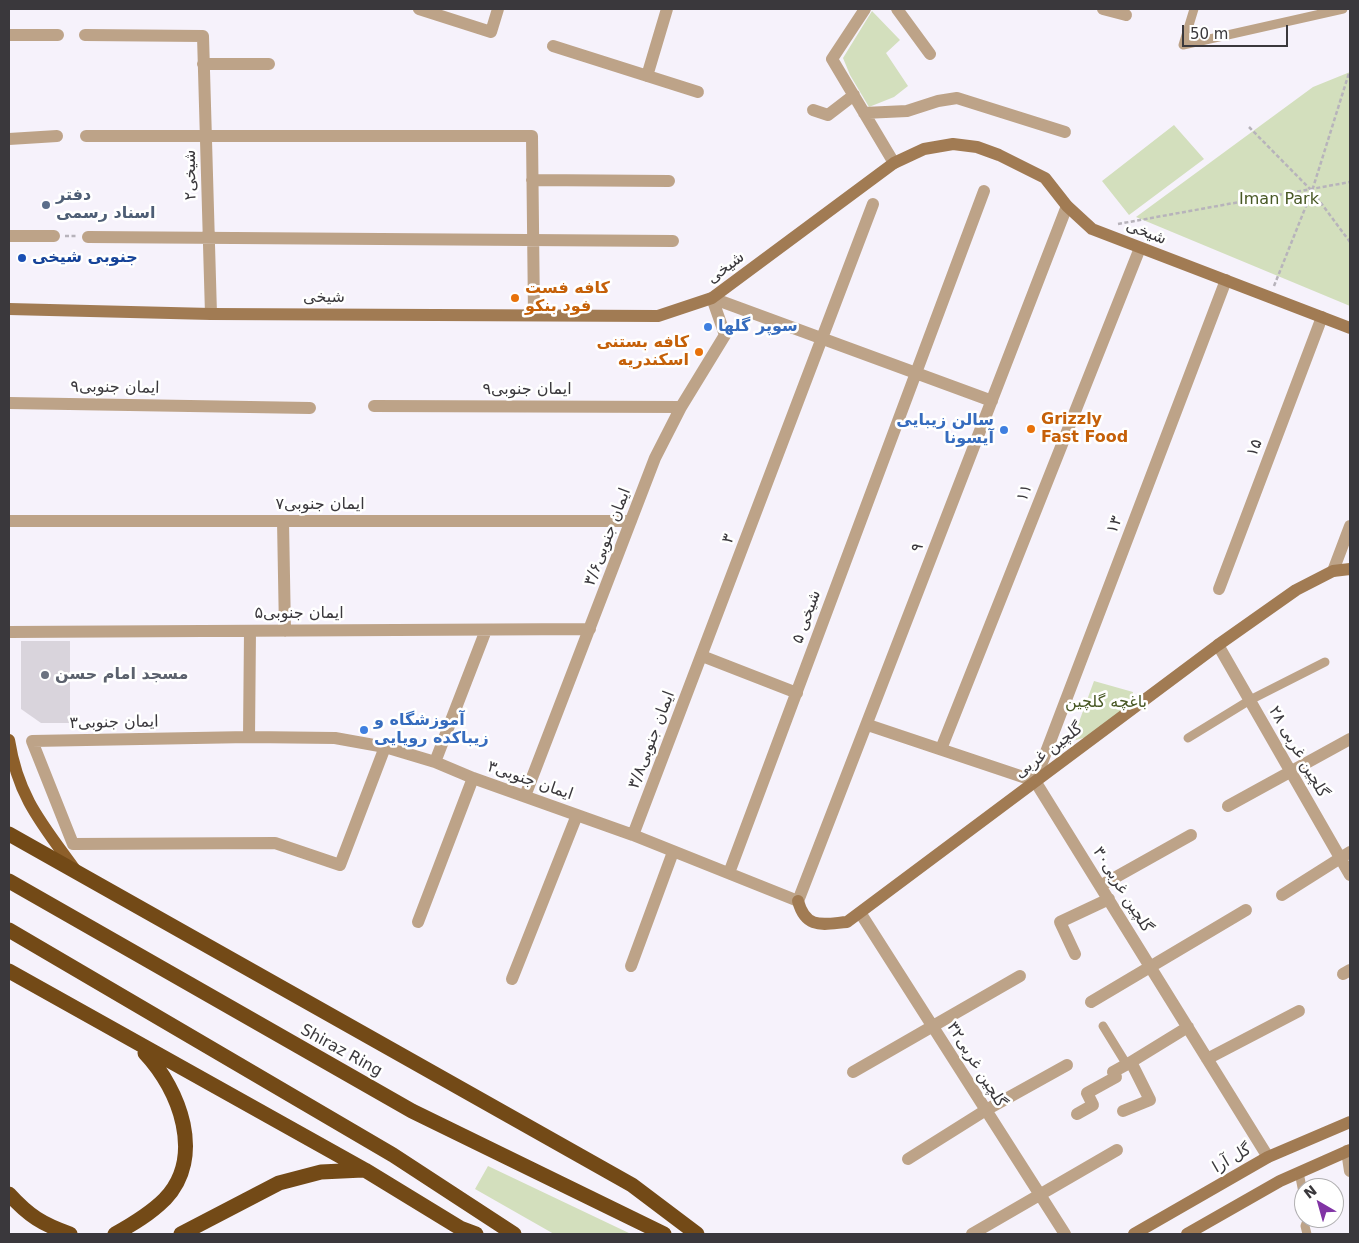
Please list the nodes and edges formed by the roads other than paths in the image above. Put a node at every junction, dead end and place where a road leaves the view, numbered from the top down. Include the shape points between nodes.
1 (419, 9) edge
2 (498, 9) edge
3 (666, 9) edge
4 (865, 9) edge
5 (897, 9) edge
6 (1103, 9) edge
7 (1194, 9) edge
8 (1343, 9) edge
9 (1126, 15) dead end
10 (58, 35) dead end
11 (85, 35) dead end
12 (9, 36) edge
13 (553, 46) dead end
14 (930, 54) dead end
15 (204, 64) junction
16 (268, 64) dead end
17 (647, 76) junction
18 (698, 92) dead end
19 (854, 96) junction
20 (813, 110) dead end
21 (864, 113) junction
22 (1065, 132) dead end
23 (57, 136) dead end
24 (86, 136) dead end
25 (206, 136) junction
26 (9, 139) edge
27 (894, 163) junction
28 (532, 180) junction
29 (669, 181) dead end
30 (984, 190) dead end
31 (873, 204) dead end
32 (1067, 206) junction
33 (9, 236) edge
34 (54, 236) road end
35 (88, 237) road end
36 (209, 237) junction
37 (533, 240) junction
38 (673, 241) dead end
39 (1140, 248) junction
40 (1226, 280) junction
41 (712, 298) junction
42 (9, 309) edge
43 (211, 314) junction
44 (534, 315) junction
45 (1322, 317) junction
46 (1350, 328) edge
47 (823, 338) junction
48 (916, 374) junction
49 (992, 401) junction
50 (9, 403) edge
51 (374, 406) dead end
52 (681, 407) junction
53 (310, 408) dead end
54 (9, 521) edge
55 (283, 521) junction
56 (631, 521) junction
57 (1350, 526) edge
58 (1350, 569) edge
59 (1333, 571) junction
60 (1219, 589) dead end
61 (590, 629) junction
62 (486, 630) junction
63 (250, 631) junction
64 (285, 631) junction
65 (9, 632) edge
66 (1218, 645) junction
67 (702, 656) junction
68 (1325, 662) dead end
69 (797, 693) junction
70 (1250, 700) junction
71 (868, 725) junction
72 (249, 737) junction
73 (1188, 738) dead end
74 (1350, 739) edge
75 (9, 740) edge
76 (385, 746) junction
77 (940, 749) junction
78 (435, 762) junction
79 (1290, 771) junction
80 (473, 778) junction
81 (1036, 781) junction
82 (525, 796) junction
83 (1228, 806) dead end
84 (577, 815) junction
85 (9, 834) edge
86 (633, 835) junction
87 (1191, 835) dead end
88 (674, 852) junction
89 (1345, 855) edge
90 (77, 873) junction
91 (730, 873) junction
92 (1350, 875) edge
93 (9, 881) edge
94 (1100, 886) junction
95 (1282, 895) dead end
96 (1109, 899) junction
97 (798, 901) junction
98 (1246, 910) dead end
99 (861, 914) junction
100 (418, 922) dead end
101 (9, 930) edge
102 (1075, 954) dead end
103 (631, 966) dead end
104 (1150, 966) junction
105 (9, 971) edge
106 (1020, 976) dead end
107 (512, 979) dead end
108 (1091, 1002) dead end
109 (1300, 1011) dead end
110 (932, 1026) junction
111 (1103, 1026) dead end
112 (1188, 1027) junction
113 (138, 1045) junction
114 (1207, 1059) junction
115 (1129, 1063) junction
116 (1067, 1065) dead end
117 (852, 1072) dead end
118 (986, 1110) junction
119 (1123, 1111) dead end
120 (1077, 1114) dead end
121 (1350, 1122) edge
122 (1117, 1150) dead end
123 (1349, 1151) edge
124 (1268, 1157) junction
125 (908, 1159) dead end
126 (365, 1170) junction
127 (1350, 1171) edge
128 (1298, 1172) junction
129 (1299, 1178) edge
130 (9, 1194) edge
131 (1040, 1195) junction
132 (70, 1234) edge
133 (115, 1234) edge
134 (181, 1234) edge
135 (476, 1234) edge
136 (514, 1234) edge
137 (664, 1234) edge
138 (697, 1234) edge
139 (972, 1234) edge
140 (1064, 1234) edge
141 (1134, 1234) edge
142 (1186, 1234) edge

1 - 2 street via 491,32
3 - 17 street
4 - 19 street via 832,59
5 - 14 street
6 - 9 street
7 - 8 lane via 1182,45
10 - 12 street
11 - 15 street, شیخی۲ via 203,36
13 - 17 street
15 - 16 street
15 - 25 street, شیخی۲
17 - 18 street
19 - 20 street via 828,115
19 - 21 street
21 - 22 street via 907,110 957,98
21 - 27 street
23 - 26 street
24 - 25 street
25 - 28 street via 532,136
25 - 36 street, شیخی۲
27 - 32 street, شیخی via 924,149 953,144 977,147 1045,178
27 - 41 street, شیخی
28 - 29 street
28 - 37 street
30 - 48 street, شیخی ۵
31 - 47 street, ۳
32 - 39 street, شیخی via 1092,229
32 - 49 street, ۹
33 - 34 street
35 - 36 street
36 - 37 street
36 - 43 street, شیخی۲
37 - 38 street
37 - 44 street
39 - 40 street, شیخی
39 - 77 street, ۱۱
40 - 45 street, شیخی
40 - 81 street, ۱۳
41 - 44 street, شیخی via 658,316
41 - 47 street
41 - 52 street, ایمان جنوبی۳/۶ via 725,335
42 - 43 street, شیخی
43 - 44 street, شیخی
45 - 46 street, شیخی
45 - 60 street, ۱۵
47 - 48 street
47 - 67 street, ۳
48 - 49 street
48 - 69 street, شیخی ۵
49 - 71 street, ۹
50 - 53 street, ایمان جنوبی۹
51 - 52 street, ایمان جنوبی۹
52 - 56 street, ایمان جنوبی۳/۶
54 - 55 street, ایمان جنوبی۷
55 - 56 street, ایمان جنوبی۷
55 - 64 street
56 - 61 street, ایمان جنوبی۳/۶
57 - 59 street
58 - 59 street, گلچین غربی
59 - 66 street, گلچین غربی via 1296,590
61 - 62 street, ایمان جنوبی۵
61 - 82 street, ایمان جنوبی۳/۶
62 - 64 street, ایمان جنوبی۵
62 - 78 street
63 - 64 street, ایمان جنوبی۵
63 - 65 street, ایمان جنوبی۵
63 - 72 street
66 - 70 street, گلچین غربی ۲۸
66 - 81 street, گلچین غربی
67 - 69 street
67 - 86 street, ایمان جنوبی۳/۸
68 - 70 lane
69 - 91 street, شیخی ۵
70 - 73 lane
70 - 79 street, گلچین غربی ۲۸
71 - 77 street
71 - 97 street, ۹
72 - 76 street, ایمان جنوبی۳ via 335,738
72 - 76 street, ایمان جنوبی۳ via 32,741 73,844 275,843 340,865
74 - 79 street
75 - 90 main road via 13,769 24,796
76 - 78 street, ایمان جنوبی۳
77 - 81 street
78 - 80 street, ایمان جنوبی۳
79 - 83 street
79 - 89 street, گلچین غربی ۲۸
80 - 82 street, ایمان جنوبی۳
80 - 100 street
81 - 94 street, گلچین غربی۳۰
81 - 99 street, گلچین غربی
82 - 84 street, ایمان جنوبی۳
84 - 86 street, ایمان جنوبی۳
84 - 107 street
85 - 90 highway
86 - 88 street, ایمان جنوبی۳
87 - 94 street
88 - 91 street, ایمان جنوبی۳
88 - 103 street
89 - 92 street, گلچین غربی ۲۸
89 - 95 street
90 - 138 highway via 632,1185
91 - 97 street, ایمان جنوبی۳
93 - 137 highway, Shiraz Ring via 412,1111
94 - 96 street, گلچین غربی۳۰
96 - 102 street via 1060,922
96 - 104 street, گلچین غربی۳۰
97 - 99 street, گلچین غربی via 801,912 811,923 847,922
98 - 104 street
99 - 110 street, گلچین غربی۳۲
101 - 136 highway via 393,1155
104 - 108 street
104 - 112 street, گلچین غربی۳۰
105 - 113 highway
106 - 110 street
109 - 114 street
110 - 117 street
110 - 118 street, گلچین غربی۳۲
111 - 115 lane
112 - 114 street, گلچین غربی۳۰
112 - 115 street
113 - 126 highway
113 - 133 highway via 157,1065 178,1103 185,1136 185,1165 166,1197 142,1218
114 - 124 street, گلچین غربی۳۰
115 - 119 street via 1150,1100
115 - 120 street via 1113,1072 1116,1077 1087,1093 1092,1105
116 - 118 street
118 - 125 street
118 - 131 street, گلچین غربی۳۲
121 - 124 street, گل آرا
122 - 131 street
123 - 127 street
123 - 128 street
124 - 141 street, گل آرا
126 - 134 highway via 321,1172 279,1183
126 - 135 highway via 460,1228
128 - 129 lane
128 - 142 street
130 - 132 highway via 26,1213 43,1224
131 - 139 street
131 - 140 street, گلچین غربی۳۲

